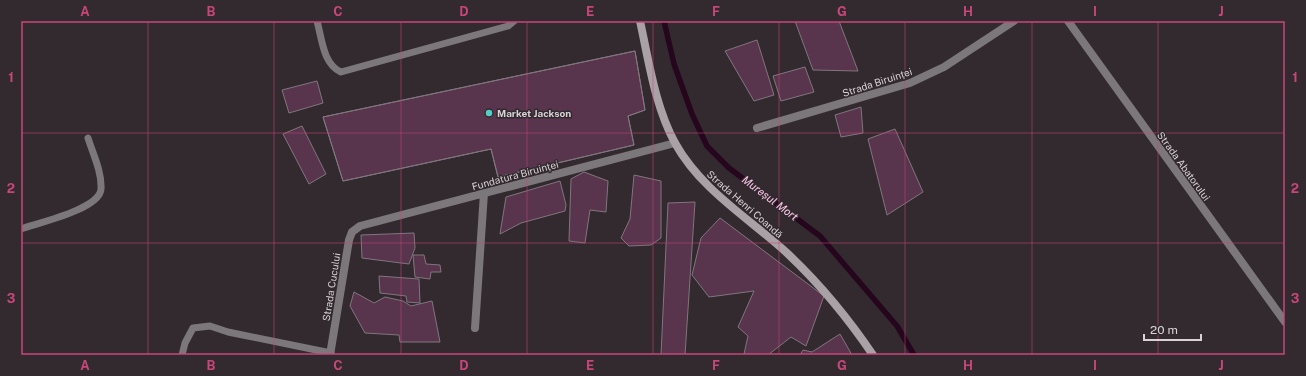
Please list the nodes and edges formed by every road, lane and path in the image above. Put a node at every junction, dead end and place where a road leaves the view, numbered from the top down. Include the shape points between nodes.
1 (317, 21) edge
2 (514, 21) edge
3 (640, 21) edge
4 (1014, 21) edge
5 (1068, 21) edge
6 (757, 128) dead end
7 (88, 138) dead end
8 (675, 143) junction
9 (484, 193) junction
10 (360, 226) joint
11 (21, 229) edge
12 (1285, 322) edge
13 (475, 328) dead end
14 (330, 354) edge
15 (182, 355) edge
16 (873, 355) edge

1 - 2 lane via 328,61 342,72 508,26
3 - 8 street, Strada Henri Coandă via 652,79 662,113
4 - 6 street, Strada Biruinței via 944,67 910,83
5 - 12 street, Strada Abatorului
7 - 11 lane via 100,175 101,191 96,201 84,208
8 - 9 street, Fundatura Biruinței
8 - 16 street, Strada Henri Coandă via 701,179 819,284 854,326
9 - 10 street, Fundatura Biruinței
9 - 13 street
10 - 14 street, Strada Cucului via 352,232 349,240
14 - 15 lane via 210,326 193,328

